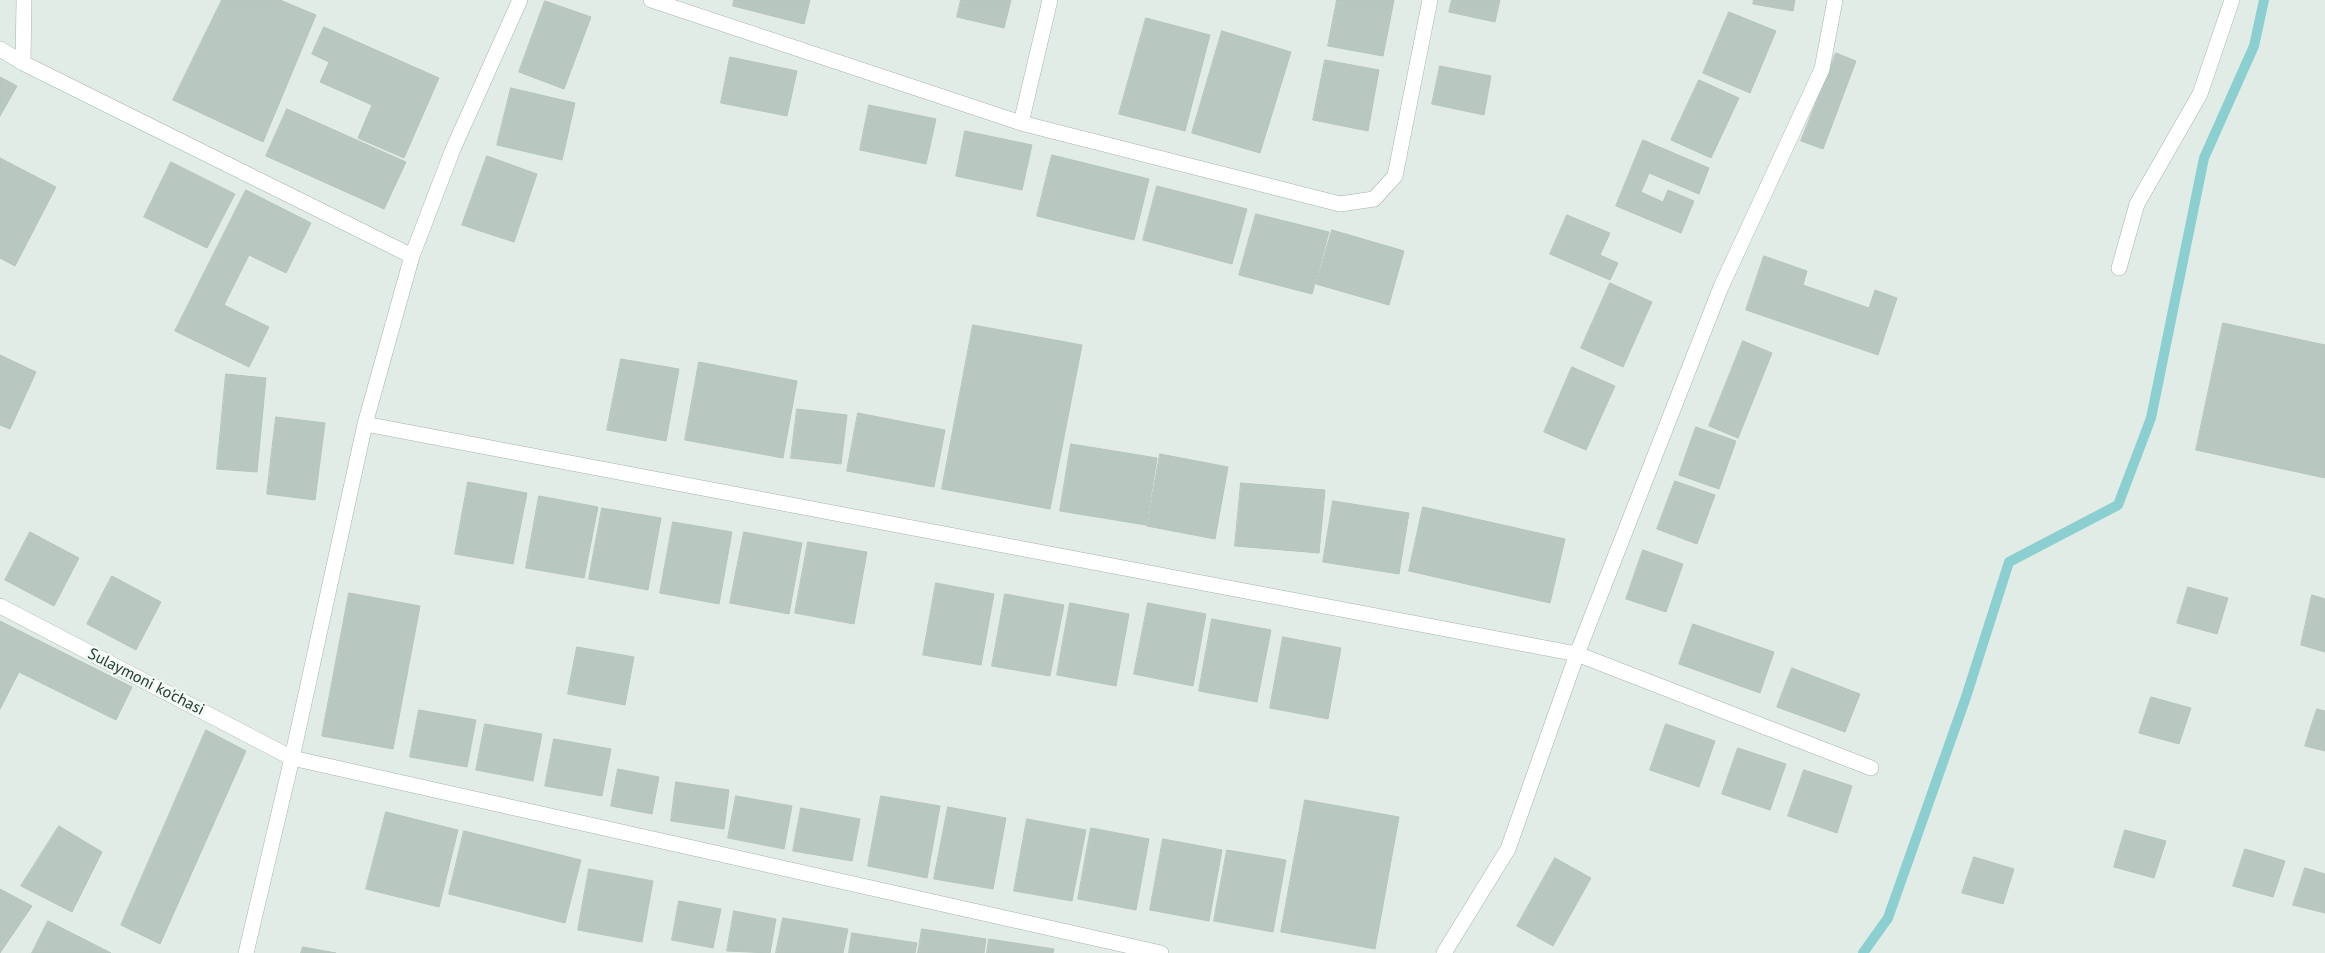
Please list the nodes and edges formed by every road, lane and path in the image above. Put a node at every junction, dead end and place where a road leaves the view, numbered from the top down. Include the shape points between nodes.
1 (24, 0) edge
2 (520, 0) edge
3 (650, 0) edge
4 (1050, 0) edge
5 (1430, 0) edge
6 (1835, 0) edge
7 (2232, 0) edge
8 (0, 50) edge
9 (23, 63) junction
10 (1021, 123) junction
11 (412, 256) junction
12 (2119, 268) dead end
13 (365, 424) junction
14 (0, 606) edge
15 (1577, 654) junction
16 (292, 758) junction
17 (1871, 768) dead end
18 (246, 953) edge
19 (1160, 953) edge
20 (1444, 953) edge

1 - 9 street
2 - 11 street via 453,149
3 - 10 street
4 - 10 street
5 - 10 street via 1395,176 1374,199 1340,204
6 - 15 street via 1822,69 1721,287
7 - 12 street via 2200,94 2137,204
8 - 9 street
9 - 11 street
11 - 13 street
13 - 15 street
13 - 16 street
14 - 16 street, Sulaymoni ko'chasi
15 - 17 street
15 - 20 street via 1508,850
16 - 18 street
16 - 19 street, Sulaymoni ko'chasi

